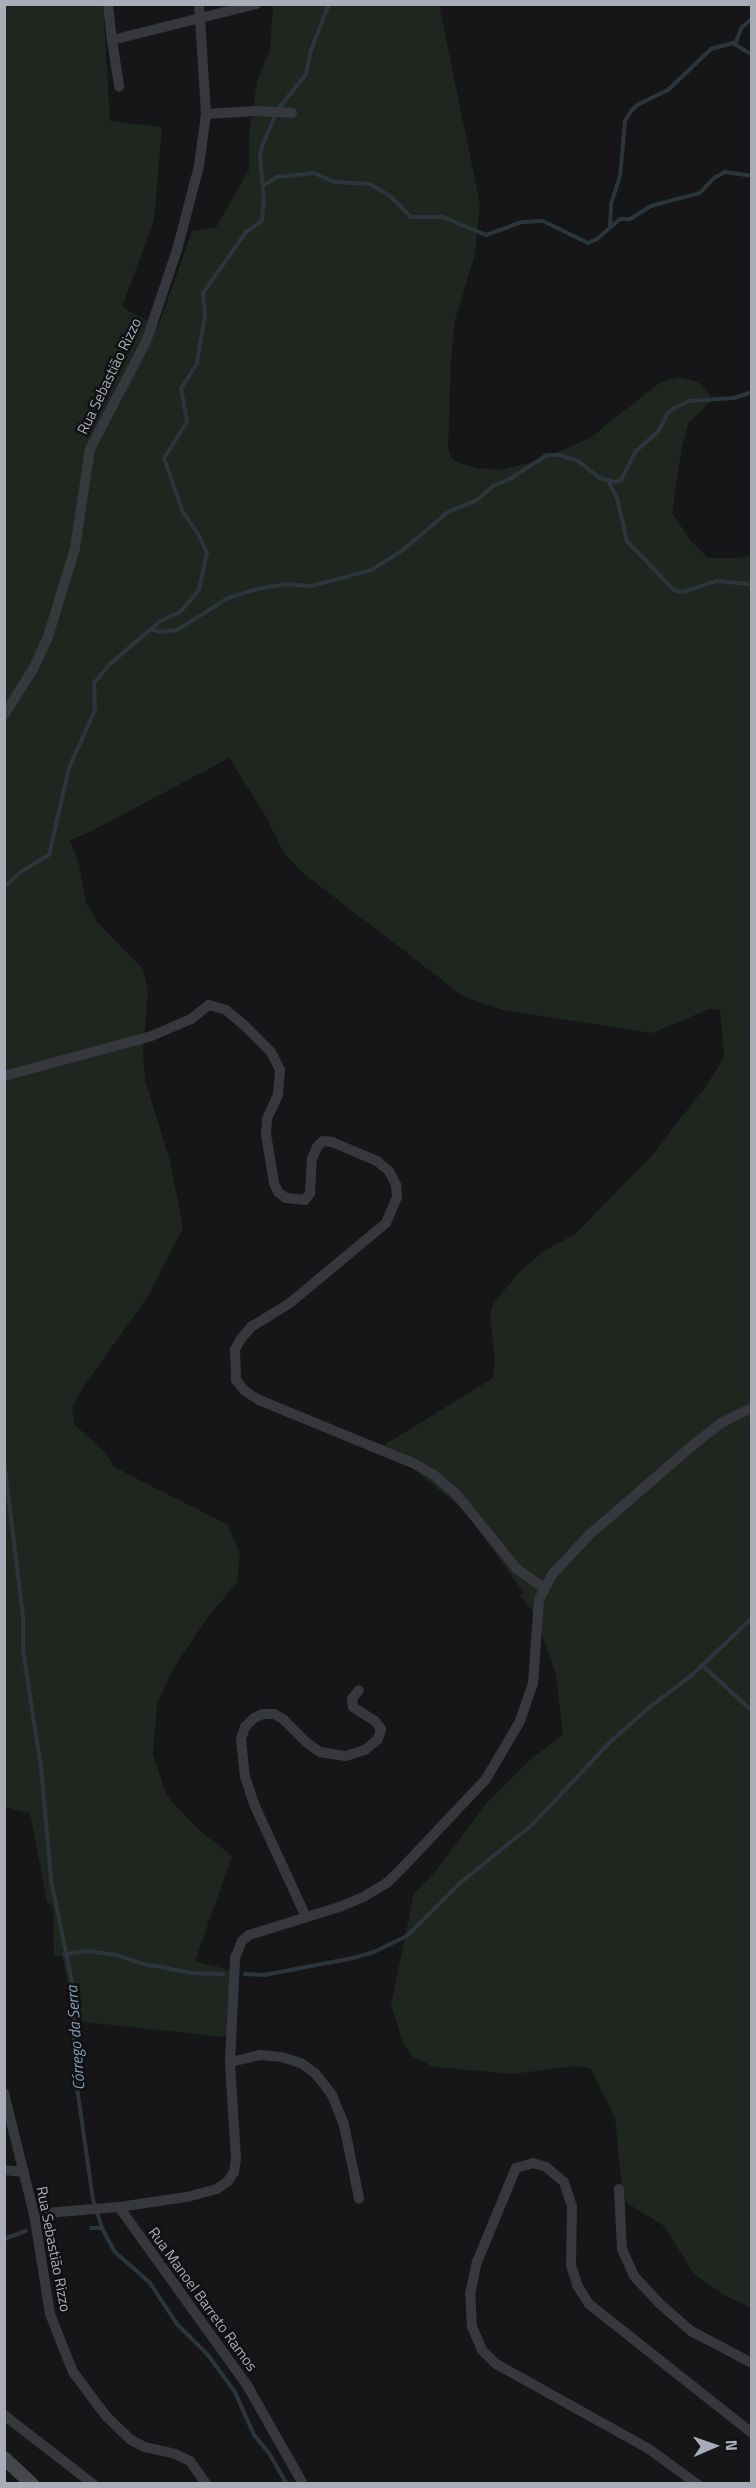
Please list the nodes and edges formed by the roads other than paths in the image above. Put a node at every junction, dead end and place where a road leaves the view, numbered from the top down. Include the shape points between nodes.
1 (108, 4) edge
2 (199, 4) edge
3 (256, 4) edge
4 (200, 17) junction
5 (112, 40) junction
6 (119, 86) dead end
7 (292, 113) dead end
8 (206, 114) junction
9 (4, 715) edge
10 (4, 1076) edge
11 (752, 1408) edge
12 (543, 1587) junction
13 (359, 1690) dead end
14 (306, 1917) junction
15 (230, 2062) junction
16 (4, 2093) edge
17 (4, 2170) edge
18 (24, 2172) junction
19 (619, 2189) dead end
20 (359, 2198) dead end
21 (119, 2207) junction
22 (34, 2214) junction
23 (752, 2363) edge
24 (4, 2415) edge
25 (752, 2433) edge
26 (4, 2458) edge
27 (32, 2484) edge
28 (93, 2484) edge
29 (206, 2484) edge
30 (303, 2484) edge
31 (697, 2484) edge

1 - 5 street
2 - 4 street, Rua Sebastião Rizzo
3 - 4 street
4 - 5 street
4 - 8 street, Rua Sebastião Rizzo
5 - 6 street
7 - 8 street
8 - 9 street, Rua Sebastião Rizzo via 199,166 177,250 146,342 90,449 75,548 48,637
10 - 12 street via 149,1037 191,1019 209,1005 226,1010 245,1026 271,1052 280,1070 278,1095 267,1119 266,1134 278,1192 286,1198 305,1200 310,1193 312,1159 323,1141 377,1161 389,1171 397,1197 386,1223 290,1303 251,1327 235,1350 236,1380 259,1400 434,1475 457,1495 517,1569
11 - 12 street via 721,1423 693,1445 588,1536
12 - 14 street via 533,1683 520,1721 486,1779 387,1883 342,1906
13 - 14 street via 352,1699 353,1707 375,1720 381,1729 378,1739 365,1750 346,1755 320,1752 274,1714 254,1718 241,1739 245,1777 254,1804
14 - 15 street via 249,1935 238,1948
15 - 20 street via 260,2055 282,2057 315,2073 332,2095 344,2124
15 - 21 street via 236,2158 228,2181 188,2197
16 - 18 street, Rua Sebastião Rizzo
17 - 18 street
18 - 22 street, Rua Sebastião Rizzo
19 - 23 street via 622,2249 634,2276 691,2331
21 - 22 street
21 - 30 street, Rua Manoel Barreto Ramos via 247,2385
22 - 29 street, Rua Sebastião Rizzo via 50,2314 73,2372 106,2416 131,2440 190,2461
24 - 28 street
25 - 31 street via 589,2304 571,2265 572,2207 564,2182 546,2167 533,2163 516,2168 477,2262 470,2294 472,2327 482,2350 496,2364 648,2449
26 - 27 main road

